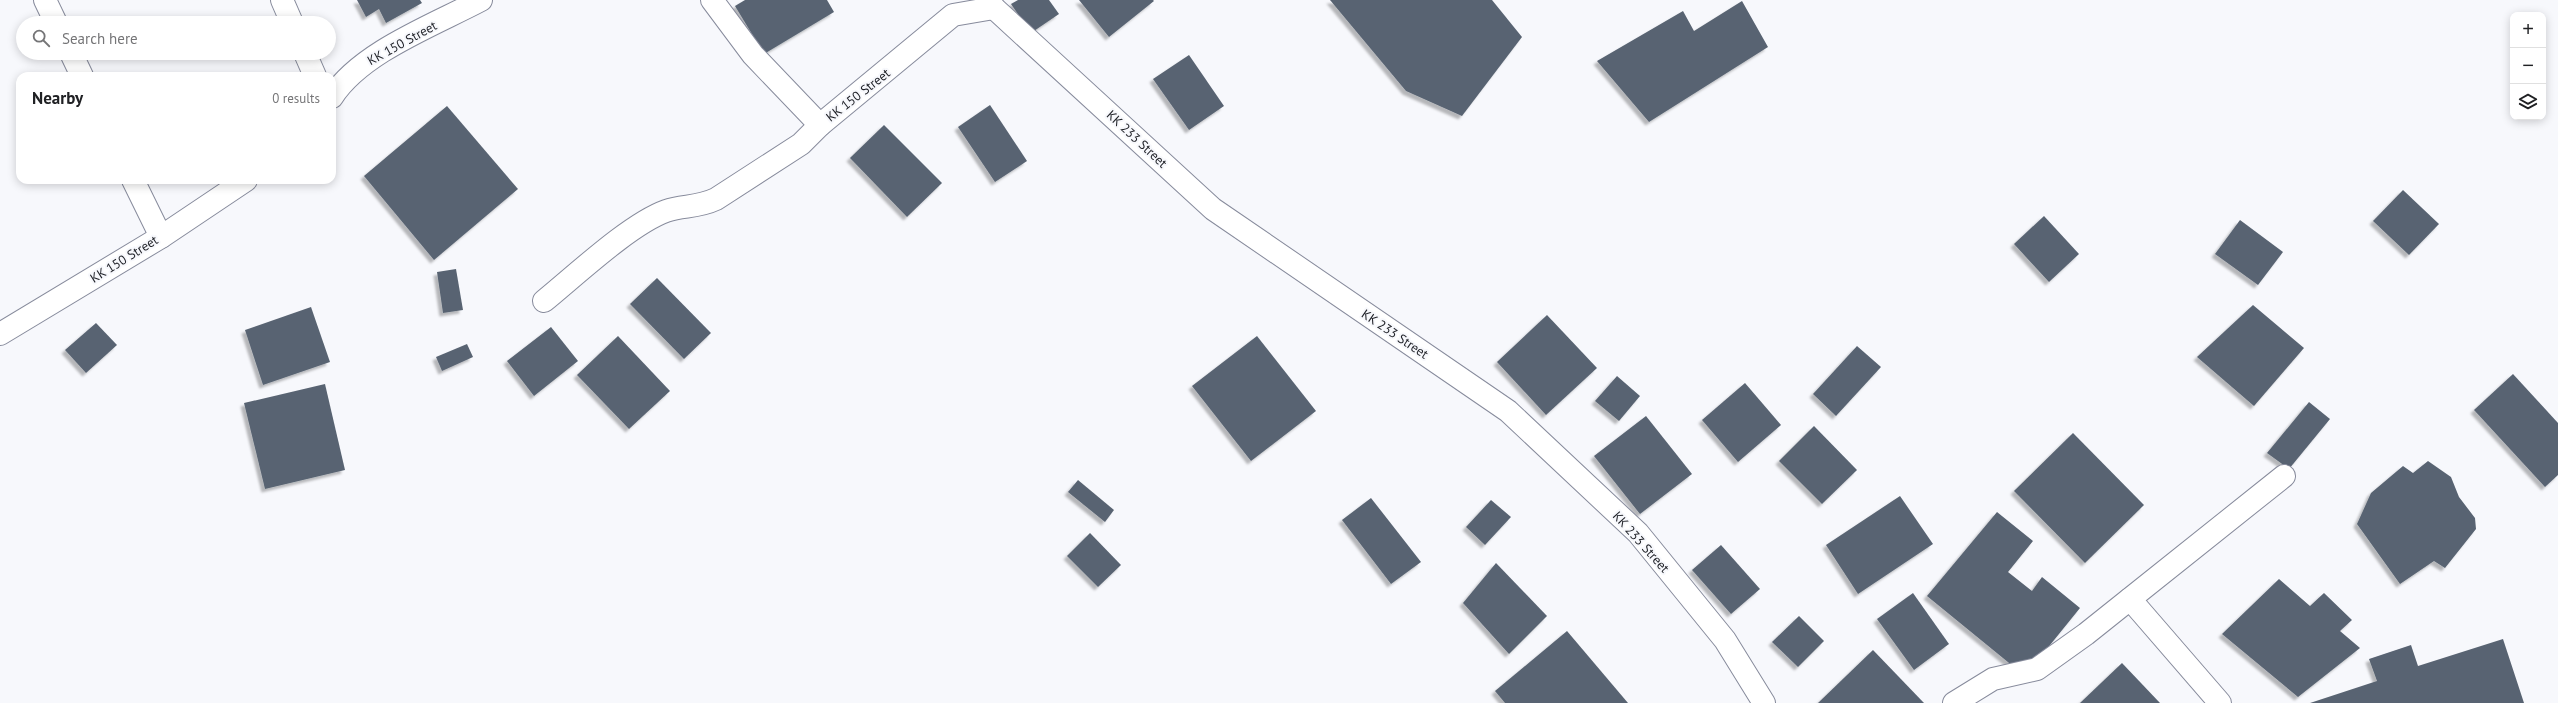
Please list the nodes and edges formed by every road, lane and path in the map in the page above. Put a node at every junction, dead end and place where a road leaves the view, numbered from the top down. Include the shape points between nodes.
1 (45, 0) edge
2 (282, 0) edge
3 (481, 0) edge
4 (712, 0) edge
5 (992, 4) edge
6 (53, 16) edge
7 (289, 16) edge
8 (74, 60) edge
9 (308, 60) edge
10 (80, 72) edge
11 (313, 72) edge
12 (336, 91) edge
13 (820, 125) junction
14 (135, 184) edge
15 (240, 184) edge
16 (161, 237) junction
17 (544, 301) dead end
18 (0, 334) edge
19 (2284, 476) dead end
20 (2130, 598) junction
21 (1764, 703) edge
22 (1954, 703) edge
23 (2220, 703) edge

1 - 6 street
2 - 7 street
3 - 12 street, KK 150 Street via 374,56 342,81
4 - 13 street, KK 150 Street via 753,55
5 - 13 street, KK 150 Street via 953,16
5 - 21 street, KK 233 Street via 1213,209 1508,411 1638,533 1725,640
8 - 10 street
9 - 11 street
13 - 17 street via 801,144 716,199 704,205 667,211 653,218 620,240
14 - 16 street
15 - 16 street, KK 150 Street
16 - 18 street, KK 150 Street
19 - 20 street
20 - 22 street via 2037,669 1993,679
20 - 23 street

